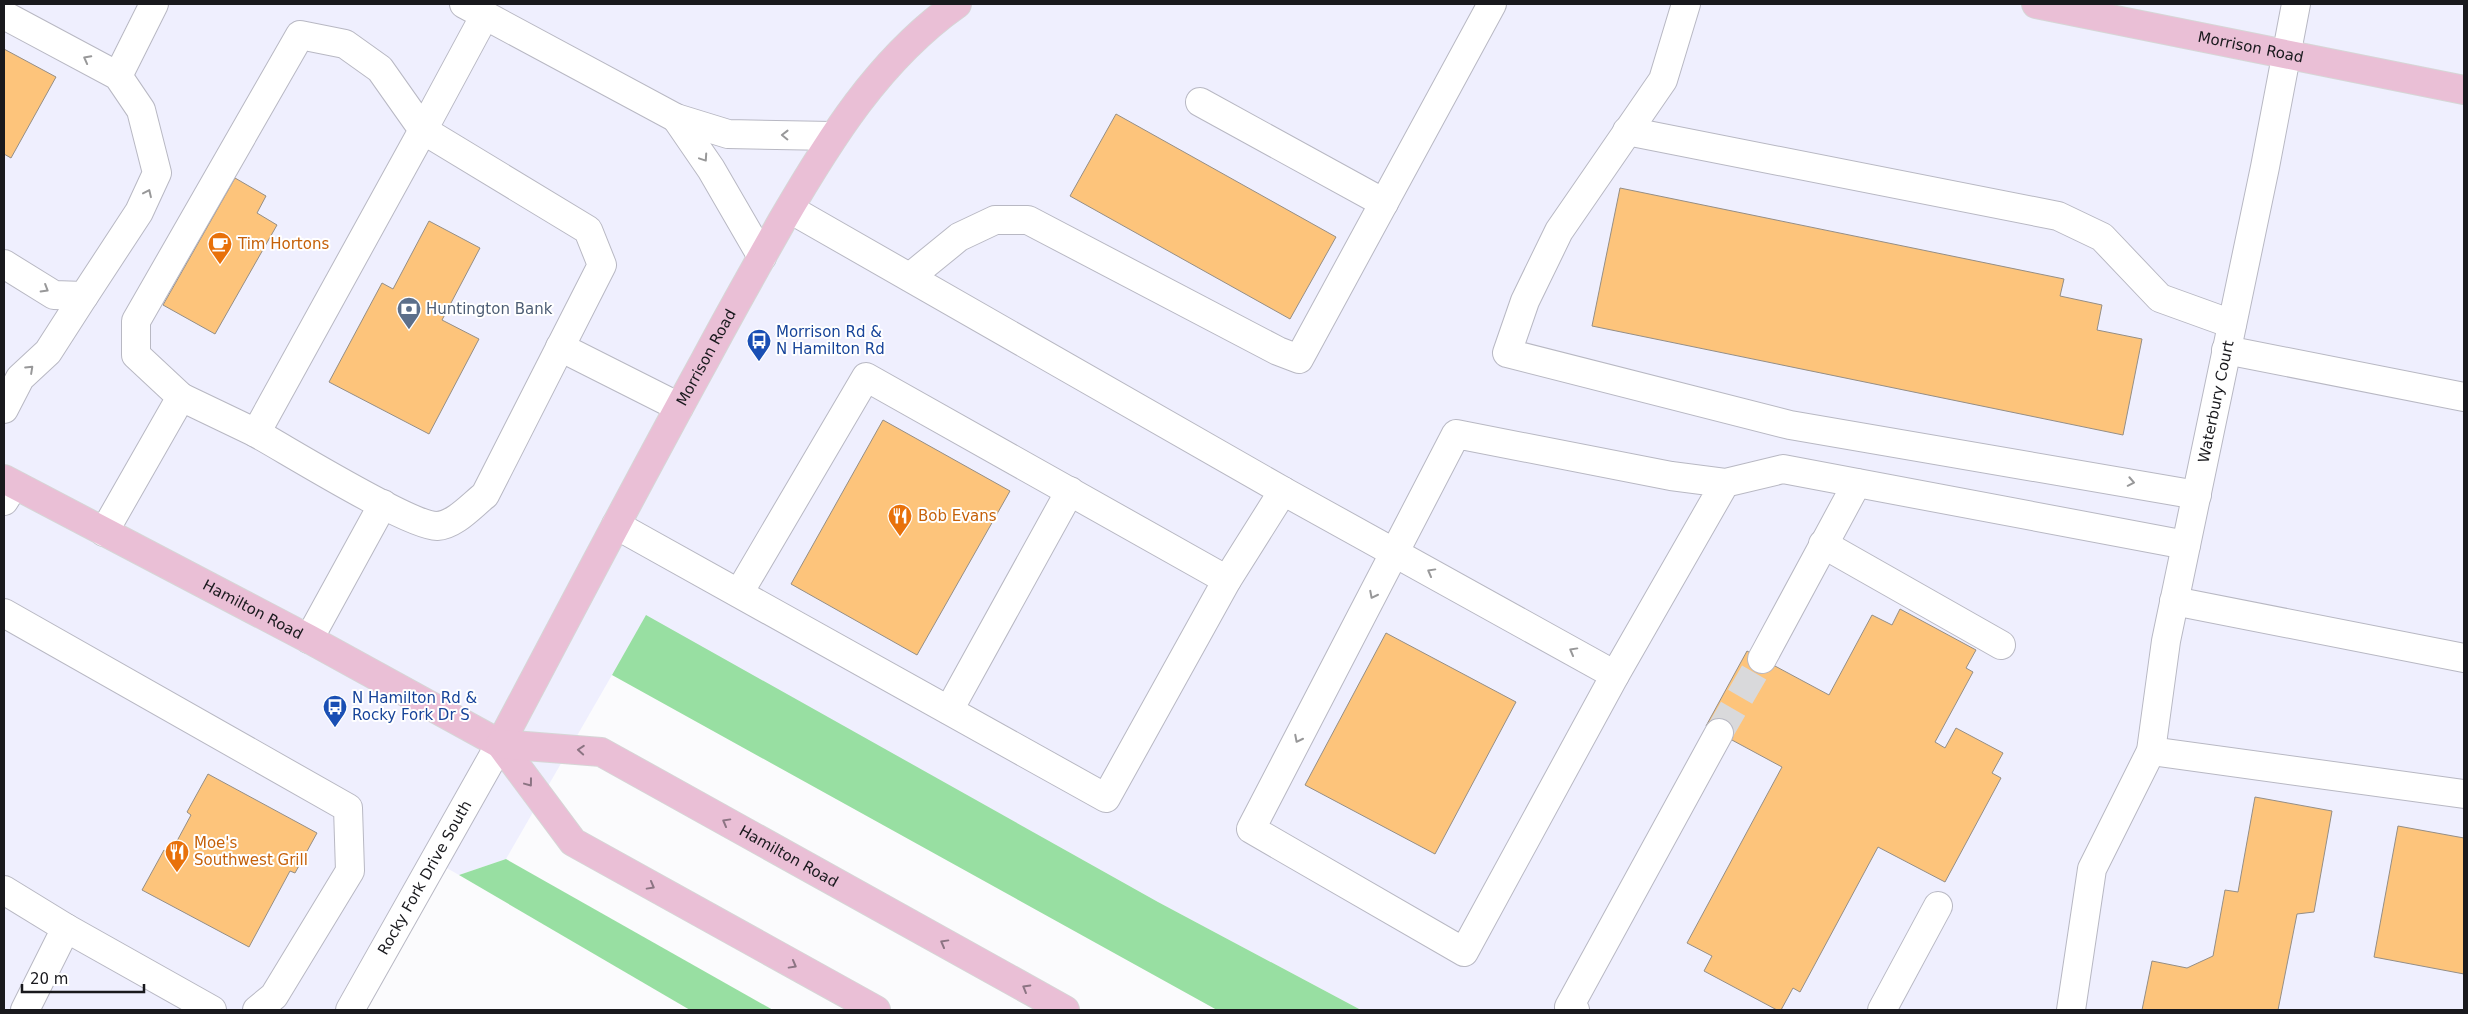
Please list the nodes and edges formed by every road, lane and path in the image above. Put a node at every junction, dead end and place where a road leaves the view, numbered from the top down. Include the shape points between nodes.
1 (154, 4) edge
2 (957, 4) edge
3 (1492, 4) edge
4 (1686, 4) edge
5 (2036, 4) edge
6 (2296, 4) edge
7 (475, 9) edge
8 (4, 15) edge
9 (2285, 53) junction
10 (118, 76) junction
11 (2464, 90) edge
12 (1200, 102) dead end
13 (676, 118) junction
14 (422, 130) junction
15 (1627, 131) junction
16 (833, 136) junction
17 (1384, 203) junction
18 (790, 209) junction
19 (762, 257) junction
20 (4, 264) edge
21 (910, 278) junction
22 (84, 296) junction
23 (2232, 324) junction
24 (560, 347) junction
25 (2226, 350) junction
26 (180, 397) junction
27 (2464, 397) edge
28 (679, 407) junction
29 (4, 410) edge
30 (256, 432) junction
31 (1725, 483) junction
32 (1857, 483) junction
33 (7, 488) edge
34 (1283, 490) junction
35 (1070, 491) junction
36 (2196, 495) junction
37 (383, 504) junction
38 (616, 524) junction
39 (104, 532) junction
40 (1824, 544) junction
41 (2186, 545) junction
42 (1395, 551) junction
43 (1228, 580) junction
44 (739, 594) junction
45 (2174, 601) junction
46 (4, 613) edge
47 (309, 638) junction
48 (2001, 645) dead end
49 (2464, 658) edge
50 (1762, 659) tunnel mouth
51 (1615, 675) junction
52 (949, 710) junction
53 (1720, 733) tunnel mouth
54 (500, 744) junction
55 (2151, 751) junction
56 (2464, 794) edge
57 (4, 890) edge
58 (1938, 906) dead end
59 (66, 928) junction
60 (25, 1010) edge
61 (212, 1010) edge
62 (257, 1010) edge
63 (350, 1010) edge
64 (876, 1010) edge
65 (1065, 1010) edge
66 (1575, 1010) edge
67 (1882, 1010) edge
68 (2071, 1010) edge

1 - 10 street
2 - 16 main road, Morrison Road via 891,63
3 - 17 street
4 - 15 street via 1663,80
5 - 9 main road, Morrison Road
6 - 9 street, Waterbury Court
7 - 13 street
7 - 14 street
10 -> 8 street
9 - 11 main road, Morrison Road
9 - 23 street, Waterbury Court
22 -> 10 street via 139,212 157,173 140,110
12 - 17 street
16 -> 13 street via 728,134
13 -> 19 street via 711,169
14 - 24 street via 588,230 602,264
14 - 26 street via 380,69 345,44 300,35 136,321 136,355
14 - 30 street
15 - 23 street via 2058,216 2102,237 2160,298
15 -> 36 street via 1559,231 1525,301 1507,353 1790,424
16 - 18 main road, Morrison Road
17 - 21 street via 1299,359 1028,220 996,220 978,228 960,237
18 - 19 main road, Morrison Road
18 - 21 street
19 - 28 main road, Morrison Road
20 -> 22 street via 54,294
21 - 34 street
29 -> 22 street via 20,378 48,352
23 - 25 street, Waterbury Court
24 - 28 street
24 - 37 street via 485,494 458,518 437,526
25 - 27 street
25 - 36 street, Waterbury Court
26 - 30 street
26 - 39 street
28 - 38 main road, Morrison Road
30 - 37 street
31 - 32 street via 1783,469
31 - 42 street via 1670,476 1456,434
31 - 51 street
32 - 40 street
32 - 41 street
33 - 39 main road, Hamilton Road
34 - 42 street
34 - 43 street
35 - 43 street
35 - 44 street via 866,377
35 - 52 street
36 - 41 street, Waterbury Court
37 - 47 street
38 - 44 street
38 - 54 main road, Morrison Road
39 - 47 main road, Hamilton Road
40 - 48 street
40 - 50 street
41 - 45 street, Waterbury Court
51 -> 42 street
42 -> 51 street via 1251,829 1464,952
43 - 52 street via 1106,798
44 - 52 street
45 - 49 street
45 - 55 street, Waterbury Court
46 - 62 street via 348,808 350,871 274,996
47 - 54 main road, Hamilton Road
53 - 66 street via 1569,1007
54 - 63 street, Rocky Fork Drive South
54 -> 64 main road, Hamilton Road via 573,842
65 -> 54 main road, Hamilton Road via 601,752
55 - 56 street
55 - 68 street, Waterbury Court via 2092,869
57 - 59 street
58 - 67 street
59 - 60 street
59 - 61 street

